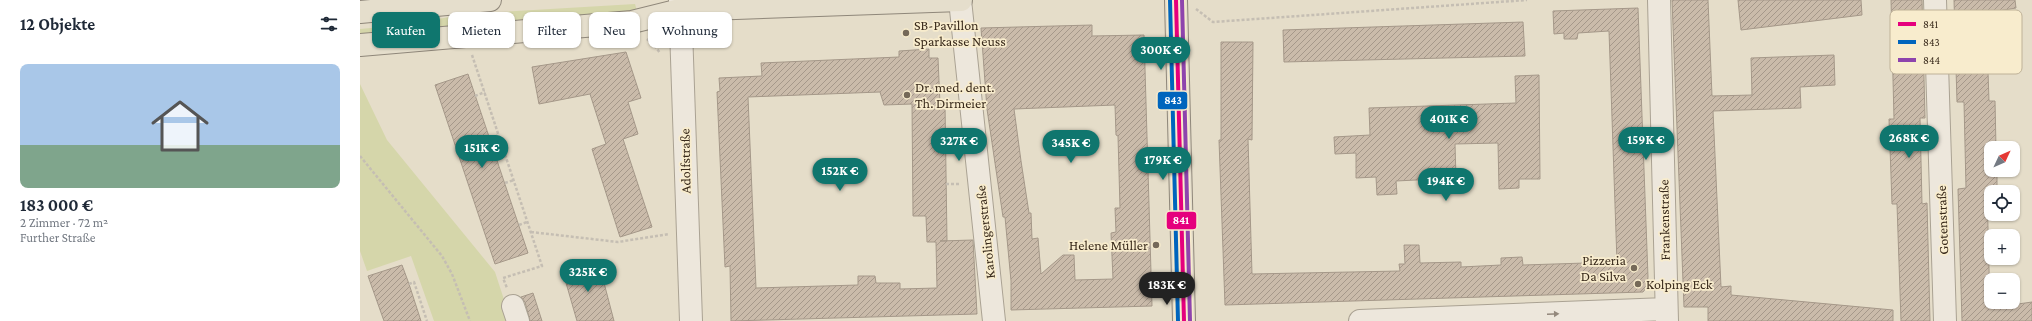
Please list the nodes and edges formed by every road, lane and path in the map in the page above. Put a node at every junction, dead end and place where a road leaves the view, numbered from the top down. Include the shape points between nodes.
1 (490, 0) edge
2 (657, 0) edge
3 (932, 0) edge
4 (960, 0) edge
5 (1527, 0) edge
6 (1658, 0) edge
7 (1935, 0) edge
8 (1183, 2) edge
9 (680, 5) edge
10 (1935, 10) edge
11 (360, 12) edge
12 (515, 32) edge
13 (448, 38) edge
14 (646, 39) dead end
15 (360, 45) edge
16 (470, 48) edge
17 (660, 53) dead end
18 (1937, 74) edge
19 (485, 92) junction
20 (475, 96) dead end
21 (499, 135) junction
22 (490, 139) dead end
23 (360, 156) edge
24 (514, 180) junction
25 (505, 183) dead end
26 (527, 222) junction
27 (519, 225) dead end
28 (686, 230) junction
29 (531, 232) junction
30 (409, 284) dead end
31 (515, 313) edge
32 (1666, 315) edge
33 (426, 321) edge
34 (470, 321) edge
35 (691, 321) edge
36 (994, 321) edge
37 (1184, 321) edge
38 (1360, 321) edge
39 (1945, 321) edge

1 - 11 main road
2 - 9 main road
3 - 4 main road
3 - 9 main road
4 - 36 street, Karolingerstraße
5 - 8 path via 1213,22
6 - 32 street, Frankenstraße
7 - 10 street, Gotenstraße
8 - 37 main road
9 - 12 main road via 632,22
9 - 28 street, Adolfstraße
13 - 15 main road
14 - 17 path
16 - 19 path
18 - 39 street, Gotenstraße
19 - 20 path
19 - 21 path
21 - 22 path
21 - 24 path
23 - 34 path via 442,256 452,274
24 - 25 path
24 - 26 path
26 - 27 path
26 - 29 path
28 - 29 path via 618,242
28 - 35 street, Adolfstraße
29 - 31 path via 542,266 503,278
30 - 33 path via 414,282
38 -> 32 street

